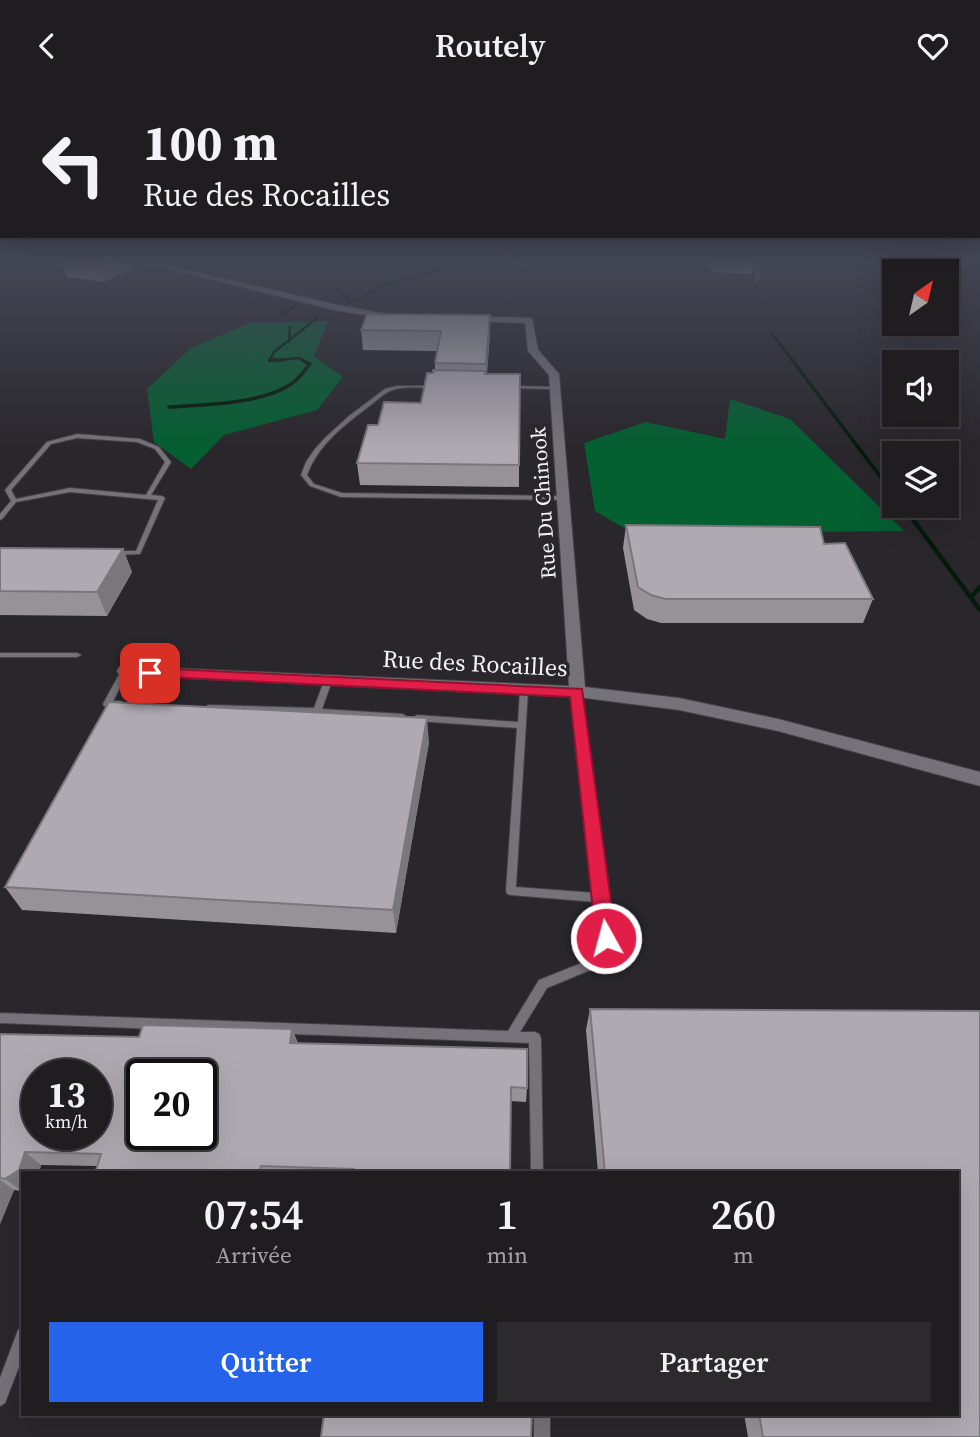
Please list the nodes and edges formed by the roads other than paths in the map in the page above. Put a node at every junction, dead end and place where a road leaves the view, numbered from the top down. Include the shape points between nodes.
1 (529, 324) edge
2 (437, 387) edge
3 (502, 387) edge
4 (555, 388) junction
5 (148, 496) junction
6 (562, 498) junction
7 (14, 501) junction
8 (0, 518) edge
9 (110, 553) edge
10 (0, 655) edge
11 (77, 655) dead end
12 (125, 671) joint
13 (328, 681) junction
14 (524, 690) junction
15 (577, 692) junction
16 (133, 705) edge
17 (199, 707) edge
18 (317, 711) junction
19 (522, 725) junction
20 (980, 779) edge
21 (601, 898) junction
22 (0, 1018) edge
23 (511, 1037) junction
24 (537, 1171) edge
25 (21, 1340) edge
26 (0, 1398) edge
27 (542, 1416) edge
28 (542, 1437) edge

1 - 4 street, Rue Du Chinook via 533,351 554,374
2 - 6 lane via 387,390 324,442 308,460 304,475 312,485 341,495
3 - 4 lane
4 - 6 street, Rue Du Chinook
5 - 7 lane via 70,489
5 - 7 lane via 168,462 157,448 138,440 77,436 50,443 8,490
5 - 9 lane via 162,498 138,553
6 - 15 street, Rue Du Chinook
7 - 8 lane
10 - 11 lane
12 - 13 street, Rue des Rocailles
12 - 16 lane via 107,704
13 - 14 street, Rue des Rocailles
13 - 18 lane
14 - 15 street, Rue des Rocailles
14 - 19 lane
15 - 20 street, Rue des Rocailles via 679,704 778,725
15 - 21 lane
17 - 18 lane
18 - 19 lane
19 - 21 lane via 511,891
21 - 23 lane via 608,958 542,984
22 - 23 lane
23 - 24 lane via 535,1038
25 - 26 lane
27 - 28 lane

